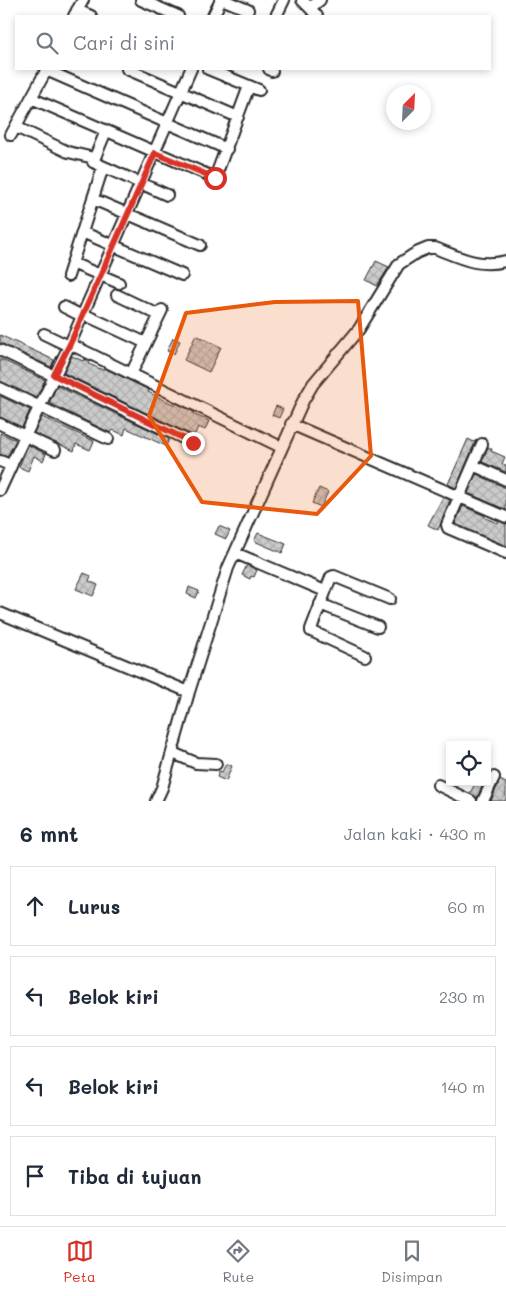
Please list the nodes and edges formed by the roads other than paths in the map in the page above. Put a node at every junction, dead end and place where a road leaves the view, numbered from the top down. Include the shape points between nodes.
1 (83, 0) edge
2 (140, 0) edge
3 (223, 0) edge
4 (284, 0) edge
5 (302, 0) edge
6 (320, 0) edge
7 (248, 10) dead end
8 (314, 12) edge
9 (76, 13) edge
10 (176, 15) edge
11 (214, 15) edge
12 (276, 15) edge
13 (45, 70) edge
14 (48, 70) edge
15 (130, 70) edge
16 (191, 70) edge
17 (210, 70) edge
18 (181, 92) junction
19 (31, 98) junction
20 (238, 117) junction
21 (168, 123) junction
22 (106, 131) junction
23 (227, 149) junction
24 (155, 153) junction
25 (94, 158) junction
26 (103, 167) junction
27 (141, 184) junction
28 (167, 195) dead end
29 (93, 200) junction
30 (128, 215) junction
31 (82, 232) junction
32 (200, 245) dead end
33 (114, 246) junction
34 (506, 261) edge
35 (72, 263) junction
36 (182, 274) dead end
37 (100, 275) junction
38 (68, 276) dead end
39 (119, 283) dead end
40 (117, 295) dead end
41 (64, 307) dead end
42 (83, 315) junction
43 (44, 334) dead end
44 (146, 343) junction
45 (69, 345) junction
46 (0, 350) edge
47 (131, 374) junction
48 (54, 375) junction
49 (0, 388) edge
50 (40, 406) junction
51 (0, 424) edge
52 (291, 424) junction
53 (26, 436) junction
54 (108, 439) dead end
55 (193, 443) dead end
56 (482, 444) dead end
57 (281, 447) junction
58 (55, 450) dead end
59 (0, 461) edge
60 (12, 463) junction
61 (473, 465) junction
62 (506, 480) edge
63 (0, 490) edge
64 (459, 497) junction
65 (506, 517) edge
66 (235, 553) junction
67 (506, 553) edge
68 (325, 591) junction
69 (390, 599) dead end
70 (320, 604) junction
71 (0, 613) edge
72 (378, 627) dead end
73 (365, 656) dead end
74 (189, 692) junction
75 (173, 753) junction
76 (216, 764) dead end
77 (494, 777) dead end
78 (438, 785) dead end
79 (452, 787) edge
80 (156, 801) edge
81 (471, 801) edge
82 (483, 801) edge

1 - 9 street
2 - 10 street
3 - 7 street
3 - 11 street
4 - 12 street
5 - 8 street
6 - 8 street
13 - 19 street
14 - 21 street
15 - 18 street
16 - 18 street
17 - 20 street via 254,88
18 - 20 street
18 - 21 street
19 - 22 street
19 - 25 street via 14,131 68,152
20 - 23 street
21 - 23 street
21 - 24 street
22 - 24 street
22 - 25 street
23 - 24 street via 215,178
24 - 27 street
25 - 26 street via 93,162
26 - 27 street
26 - 29 street
27 - 28 street
27 - 30 street
29 - 30 street
29 - 31 street
30 - 32 street
30 - 33 street
31 - 33 street
31 - 35 street
33 - 36 street
33 - 37 street
34 - 52 street via 477,264 428,248 399,264 358,329 313,384
35 - 37 street
35 - 38 street
37 - 39 street
37 - 42 street
40 - 44 street via 161,312
41 - 42 street
42 - 44 street
42 - 45 street
43 - 45 street
44 - 47 street
45 - 47 street
45 - 48 street
46 - 48 street
47 - 57 street
48 - 50 street
48 - 55 street
49 - 50 street
50 - 53 street
50 - 54 street
51 - 53 street
52 - 57 street
52 - 64 street
53 - 58 street
53 - 60 street
56 - 61 street
57 - 66 street
59 - 60 street via 8,465
60 - 63 street
61 - 62 street
61 - 64 street
64 - 65 street
64 - 67 street via 447,523 448,528
66 - 68 street
66 - 74 street
68 - 69 street via 334,576
68 - 70 street
70 - 72 street
70 - 73 street via 312,631
71 - 74 street
74 - 75 street
75 - 76 street via 196,763
75 - 80 street
77 - 82 street
78 - 79 street
79 - 81 street

